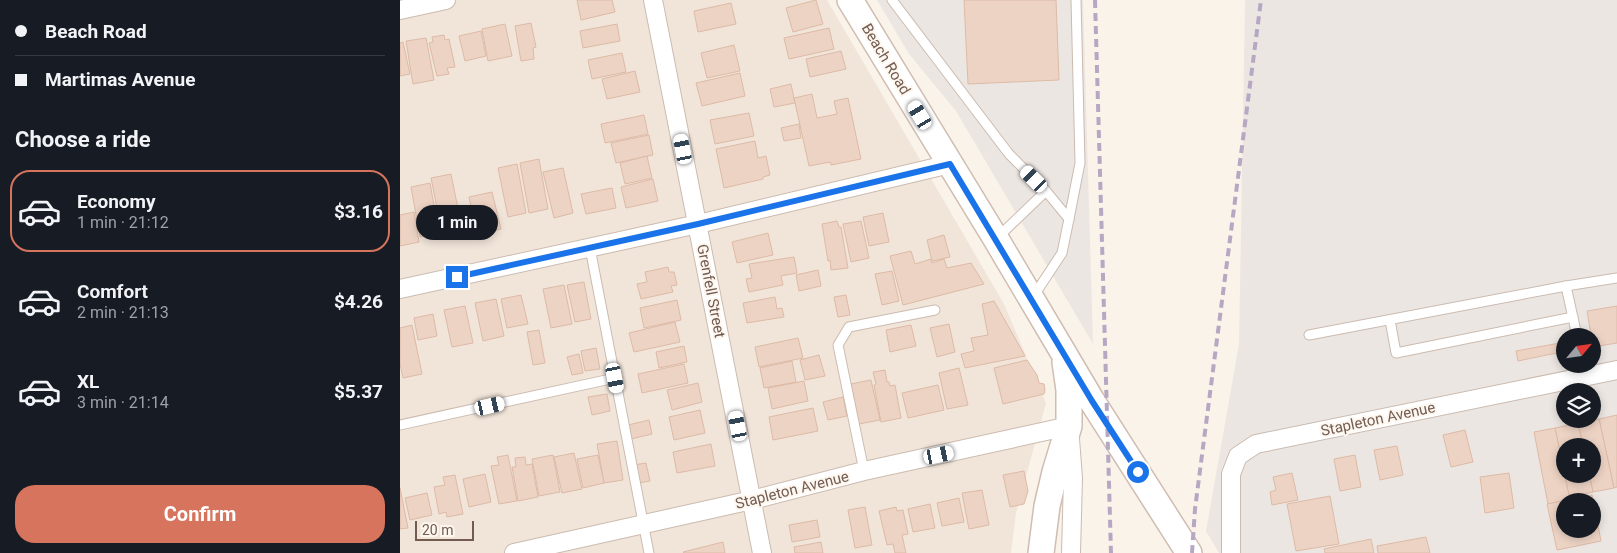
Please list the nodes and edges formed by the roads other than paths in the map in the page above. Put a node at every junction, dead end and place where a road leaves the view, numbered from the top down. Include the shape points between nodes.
1 (446, 0) edge
2 (653, 0) edge
3 (850, 0) edge
4 (892, 0) edge
5 (1076, 0) edge
6 (400, 10) edge
7 (950, 164) junction
8 (1046, 192) junction
9 (1069, 220) junction
10 (698, 224) junction
11 (996, 239) junction
12 (590, 248) junction
13 (1617, 278) edge
14 (1566, 286) junction
15 (400, 289) edge
16 (1032, 299) junction
17 (935, 310) dead end
18 (1573, 317) junction
19 (1390, 320) junction
20 (1575, 328) edge
21 (1309, 335) dead end
22 (1064, 353) junction
23 (1601, 370) edge
24 (1617, 370) edge
25 (1572, 373) edge
26 (615, 378) junction
27 (400, 426) edge
28 (1070, 426) junction
29 (864, 472) junction
30 (752, 500) junction
31 (644, 524) junction
32 (514, 553) edge
33 (649, 553) edge
34 (762, 553) edge
35 (1041, 553) edge
36 (1071, 553) edge
37 (1189, 553) edge
38 (1232, 553) edge

1 - 6 street
2 - 10 street, Grenfell Street
3 - 7 street, Beach Road
4 - 8 lane via 1009,154
5 - 9 lane via 1080,163
7 - 10 street
7 - 11 street, Beach Road
8 - 9 lane
8 - 11 lane
9 - 16 lane via 1062,253
10 - 12 street
10 - 30 street, Grenfell Street
11 - 16 street, Beach Road
12 - 15 street
12 - 26 lane
13 - 14 lane
14 - 18 lane
14 - 19 lane
16 - 22 street, Beach Road
17 - 29 lane via 849,327 838,346
18 - 19 lane via 1396,353
18 - 20 lane
19 - 21 lane
22 - 28 street
22 - 37 street, Beach Road
23 - 24 street, Stapleton Avenue
25 - 38 street, Stapleton Avenue via 1256,444 1238,456 1231,474
26 - 27 lane
26 - 31 lane
28 - 29 street, Stapleton Avenue
28 - 35 street via 1047,506
28 - 36 street via 1074,478
29 - 30 street, Stapleton Avenue
30 - 31 street, Stapleton Avenue
30 - 34 street, Grenfell Street
31 - 32 street, Stapleton Avenue
31 - 33 lane

